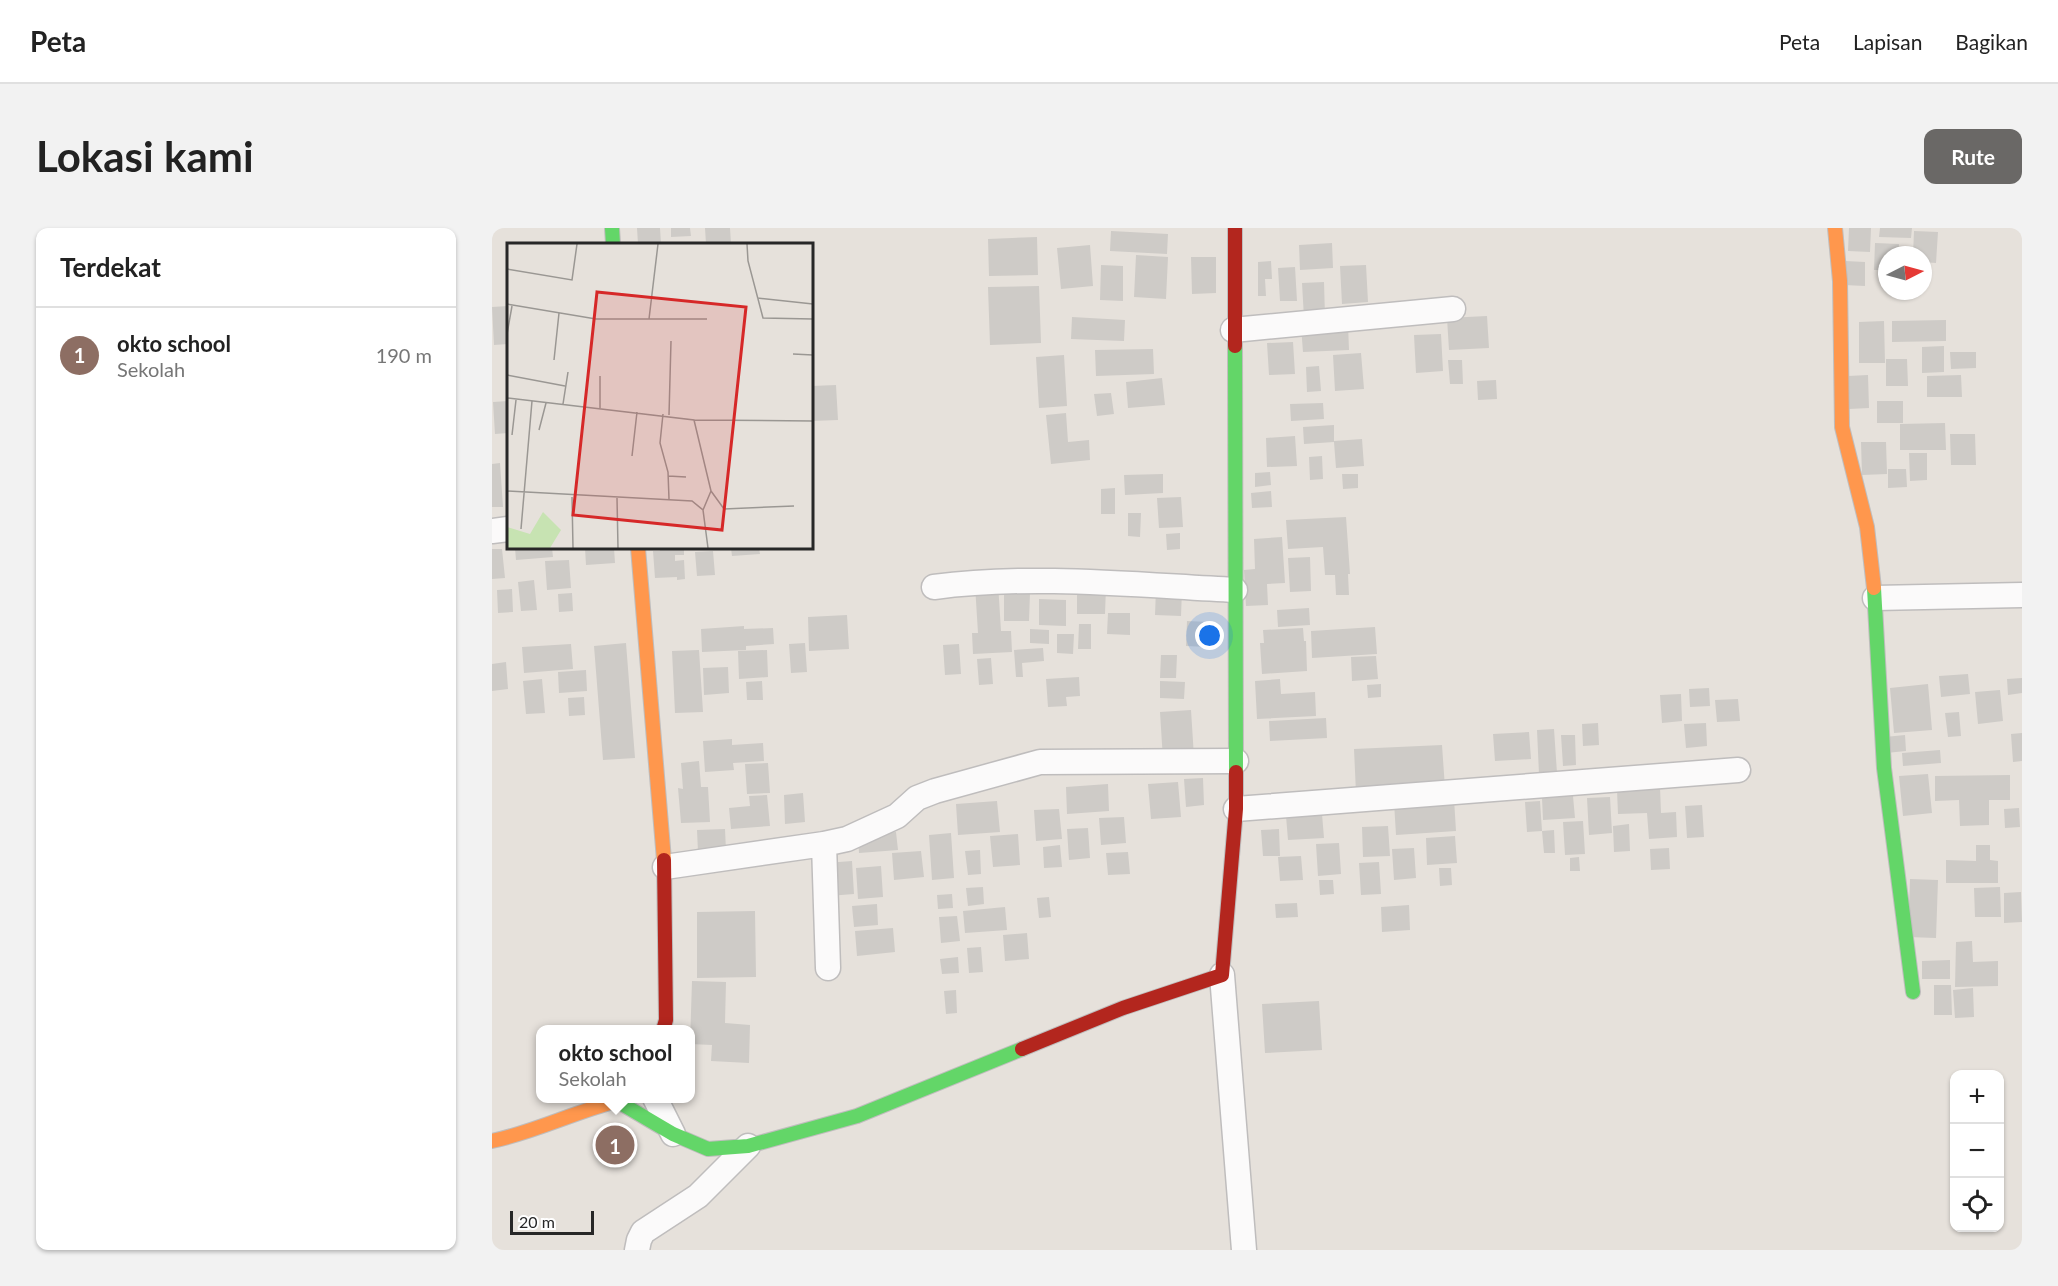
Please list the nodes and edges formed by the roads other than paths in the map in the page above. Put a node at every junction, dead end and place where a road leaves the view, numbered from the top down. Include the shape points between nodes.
1 (612, 228) edge
2 (1235, 228) edge
3 (1836, 228) edge
4 (613, 243) edge
5 (1453, 309) dead end
6 (1233, 330) junction
7 (507, 529) edge
8 (492, 531) edge
9 (638, 549) edge
10 (934, 587) dead end
11 (1235, 590) junction
12 (2022, 595) edge
13 (1875, 598) junction
14 (1236, 761) junction
15 (1738, 770) dead end
16 (1236, 809) junction
17 (824, 844) junction
18 (665, 867) junction
19 (828, 968) dead end
20 (1222, 975) junction
21 (1913, 992) dead end
22 (664, 1025) edge
23 (608, 1103) edge
24 (624, 1103) edge
25 (658, 1103) edge
26 (674, 1134) junction
27 (492, 1141) edge
28 (748, 1146) junction
29 (637, 1250) edge
30 (1244, 1250) edge

1 - 4 street
2 - 6 street
3 - 13 street via 1842,427 1867,527
5 - 6 street
6 - 11 street
7 - 8 street
9 - 18 street
10 - 11 street via 976,582 1050,582
11 - 14 street
12 - 13 street
13 - 21 street via 1884,768
14 - 16 street
14 - 17 street via 1040,762 934,791 917,798 897,816 847,839
15 - 16 street
16 - 20 street
17 - 18 street
17 - 19 street
18 - 22 street
20 - 28 street via 1113,1012 857,1116
20 - 30 street
23 - 27 street via 521,1136
24 - 26 street
25 - 26 street
26 - 28 street via 708,1149
28 - 29 street via 698,1196 643,1232

